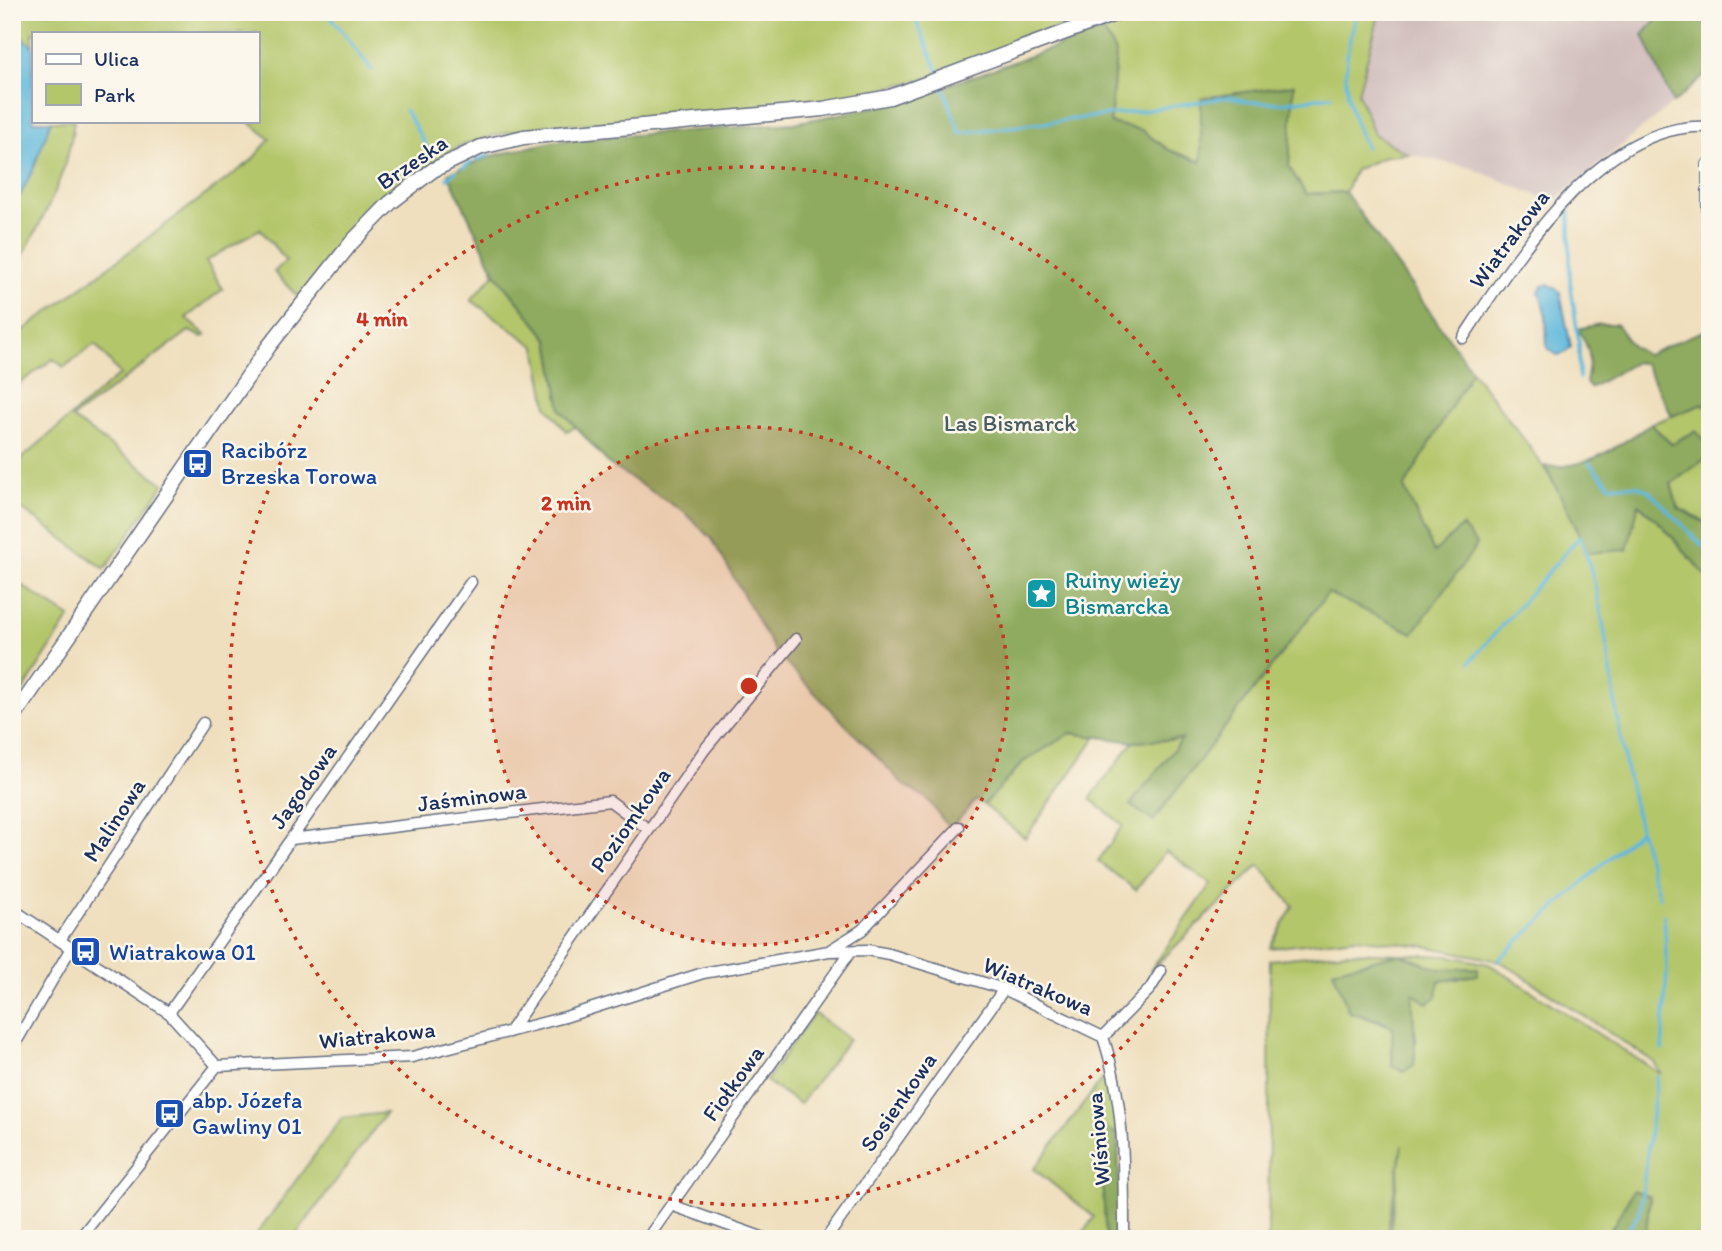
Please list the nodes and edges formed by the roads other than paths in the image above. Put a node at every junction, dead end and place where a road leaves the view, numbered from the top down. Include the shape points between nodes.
1 (1120, 12) edge
2 (1710, 127) edge
3 (1710, 165) edge
4 (1710, 230) edge
5 (1463, 338) dead end
6 (471, 582) dead end
7 (796, 639) dead end
8 (14, 714) edge
9 (203, 723) dead end
10 (959, 827) dead end
11 (648, 829) junction
12 (291, 839) junction
13 (12, 909) edge
14 (862, 930) junction
15 (60, 940) junction
16 (71, 948) junction
17 (867, 950) junction
18 (830, 951) junction
19 (851, 951) junction
20 (1161, 971) dead end
21 (1004, 989) junction
22 (169, 1013) junction
23 (509, 1032) junction
24 (1103, 1037) junction
25 (12, 1049) edge
26 (217, 1066) junction
27 (671, 1205) junction
28 (79, 1239) edge
29 (647, 1239) edge
30 (767, 1239) edge
31 (826, 1239) edge
32 (1124, 1239) edge

1 - 8 street, Brzeska via 890,97 823,109 517,138 465,153 433,170 365,227 296,310
2 - 5 street, Wiatrakowa via 1655,132 1578,186 1527,244
3 - 4 main road
6 - 12 street, Jagodowa
7 - 11 street, Poziomkowa via 705,750
9 - 15 street, Malinowa
10 - 14 street, Wiatrakowa
11 - 12 street, Jaśminowa via 610,801
11 - 23 street, Poziomkowa
12 - 22 street, Jagodowa
13 - 15 street
14 - 17 street
14 - 18 street, Wiatrakowa
15 - 16 street
16 - 22 street
16 - 25 street
17 - 19 street, Wiatrakowa
17 - 21 street, Wiatrakowa
18 - 19 street, Wiatrakowa
18 - 23 street, Wiatrakowa via 703,973
19 - 27 street, Fiołkowa
20 - 24 street, Wiatrakowa via 1150,989
21 - 24 street, Wiatrakowa
21 - 31 street, Sosienkowa
22 - 26 street
23 - 26 street, Wiatrakowa via 412,1057
24 - 32 street, Wiśniowa via 1113,1067 1124,1162
26 - 28 street
27 - 29 street, Fiołkowa
27 - 30 street

